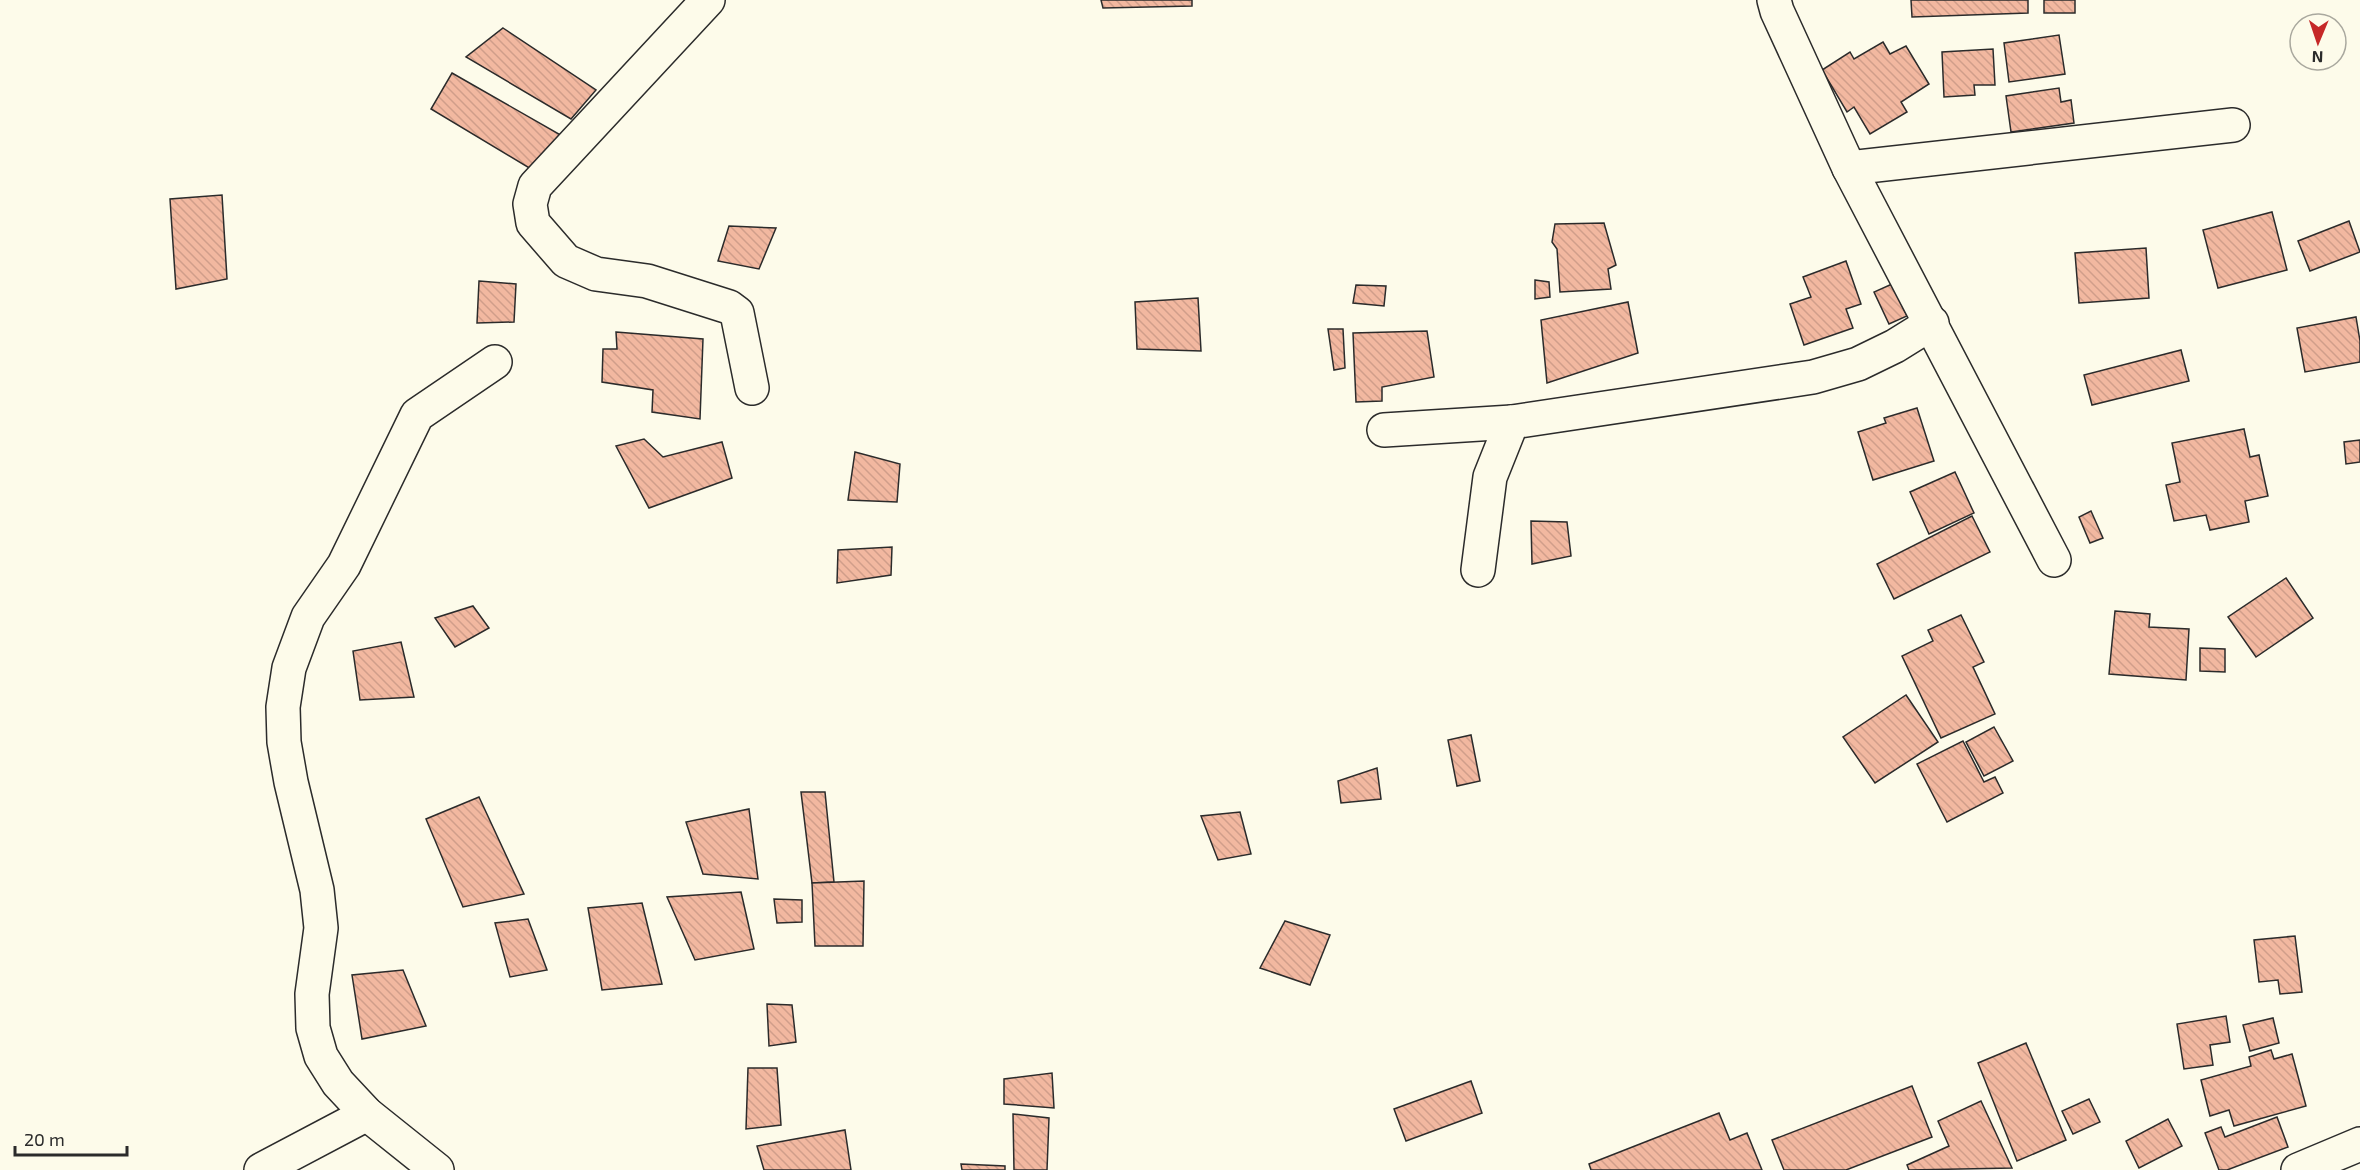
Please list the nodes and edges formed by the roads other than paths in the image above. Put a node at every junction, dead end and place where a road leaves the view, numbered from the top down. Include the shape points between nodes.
1 (708, 0) edge
2 (1774, 0) edge
3 (2233, 125) dead end
4 (1849, 168) junction
5 (1932, 323) junction
6 (495, 362) dead end
7 (752, 388) dead end
8 (1512, 422) junction
9 (1384, 429) dead end
10 (2054, 560) dead end
11 (1478, 570) dead end
12 (367, 1114) junction
13 (2360, 1144) edge
14 (261, 1170) edge
15 (437, 1170) edge
16 (2298, 1170) edge

1 - 7 street via 535,186 530,204 533,223 566,261 596,274 647,280 737,313
2 - 4 street
3 - 4 street
4 - 5 street
5 - 8 street via 1858,364 1813,377
5 - 10 street
6 - 12 street via 417,415 344,565 308,617 289,668 283,707 284,742 317,890 321,928 312,994 313,1028 321,1056 338,1083
8 - 9 street
8 - 11 street via 1490,477
12 - 14 street
12 - 15 street
13 - 16 street

